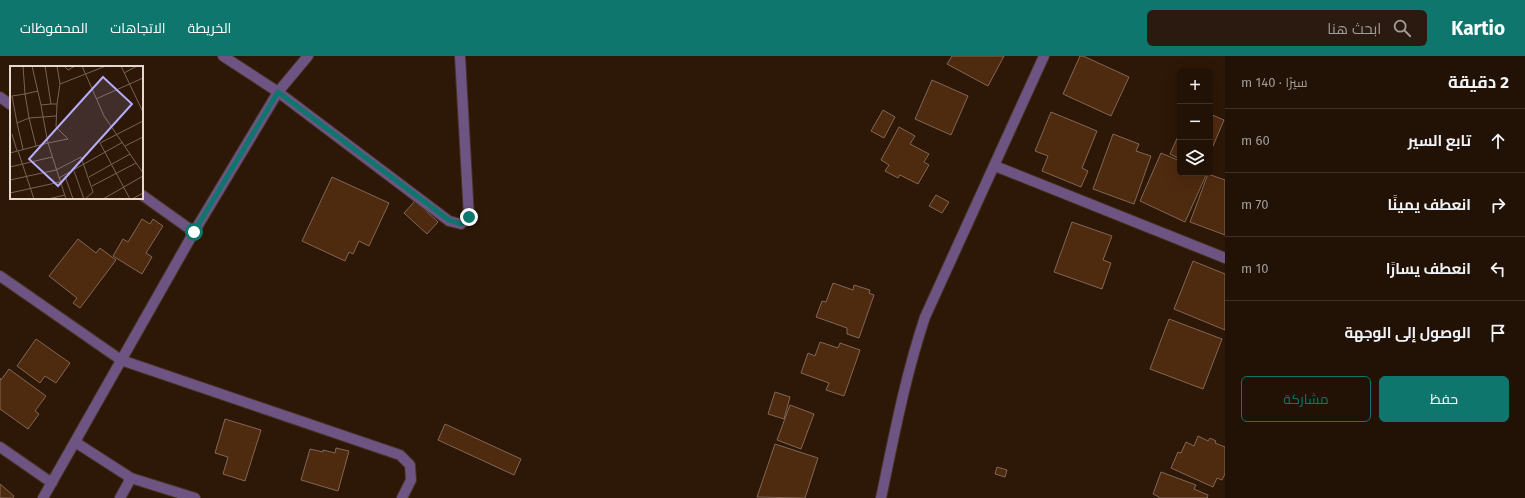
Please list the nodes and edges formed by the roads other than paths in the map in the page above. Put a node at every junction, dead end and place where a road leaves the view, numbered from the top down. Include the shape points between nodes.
1 (223, 56) edge
2 (308, 56) edge
3 (460, 56) edge
4 (1044, 56) edge
5 (278, 92) junction
6 (0, 97) edge
7 (10, 103) edge
8 (995, 166) junction
9 (143, 196) edge
10 (194, 232) junction
11 (1225, 258) edge
12 (0, 276) edge
13 (122, 360) junction
14 (75, 442) junction
15 (0, 447) edge
16 (131, 478) junction
17 (52, 483) junction
18 (43, 498) edge
19 (120, 498) edge
20 (195, 498) edge
21 (402, 498) edge
22 (881, 498) edge

1 - 5 street
2 - 5 street
3 - 5 street via 469,217 461,224 449,220
4 - 8 street
5 - 10 street
6 - 7 street
8 - 11 street
8 - 22 street via 923,324 912,354
9 - 10 street
10 - 13 street
12 - 13 street
13 - 14 street
13 - 21 street via 400,455 410,465 411,480
14 - 16 street
14 - 17 street
15 - 17 street
16 - 19 street
16 - 20 street
17 - 18 street

